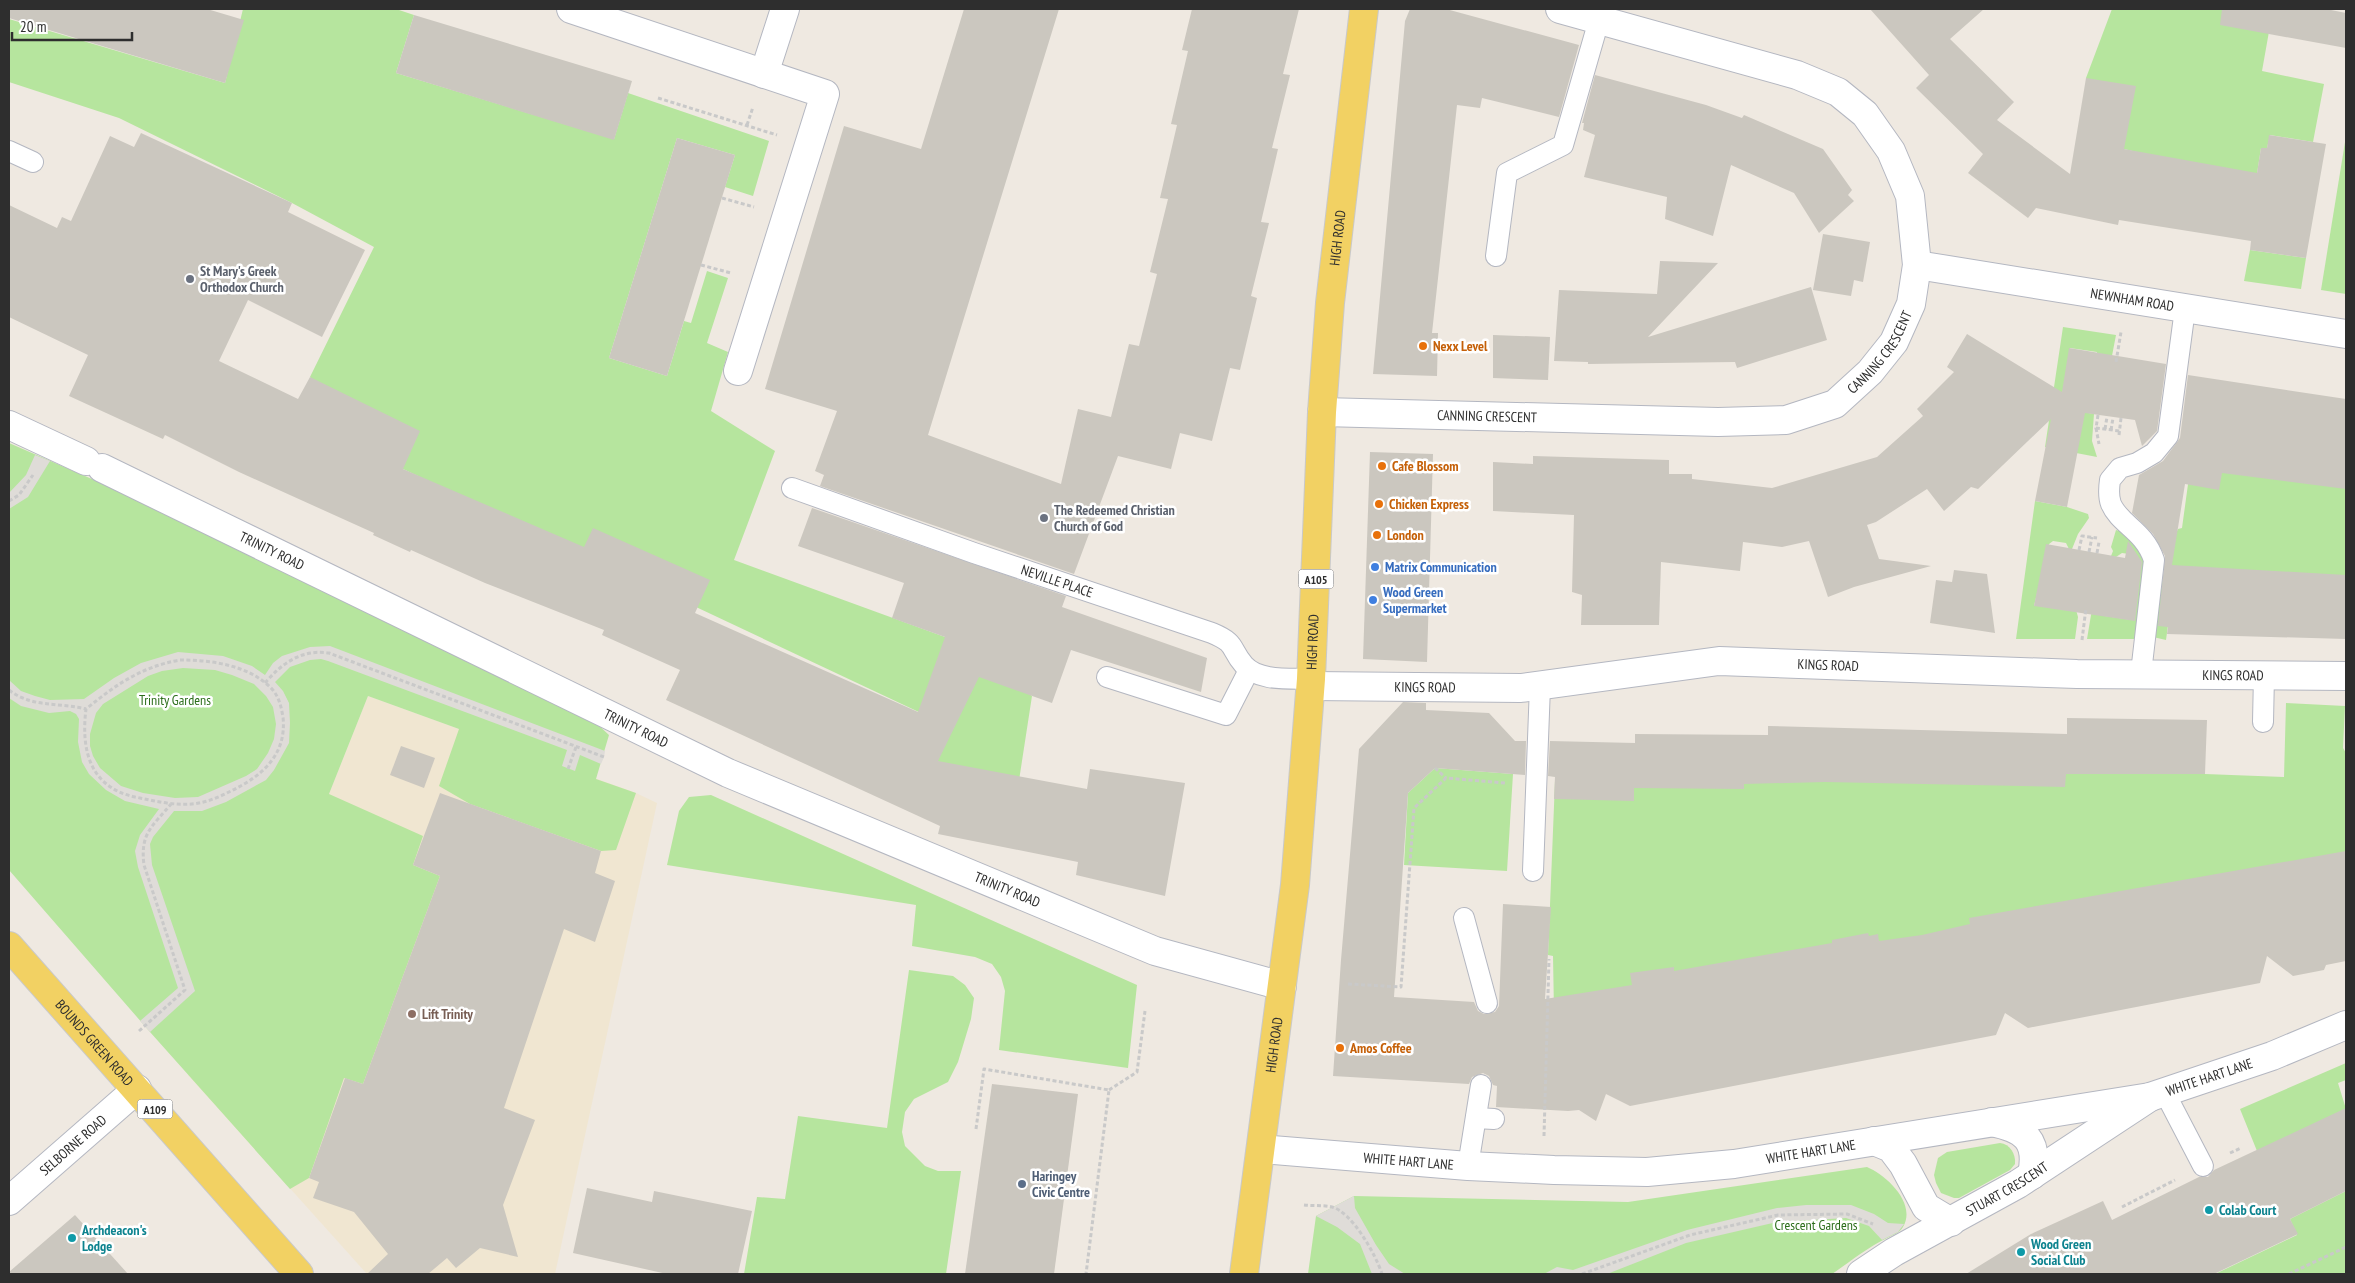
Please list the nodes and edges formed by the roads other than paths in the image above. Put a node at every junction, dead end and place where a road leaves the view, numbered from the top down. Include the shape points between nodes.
1 (571, 9) edge
2 (785, 9) edge
3 (1364, 9) edge
4 (1560, 9) edge
5 (1599, 20) junction
6 (764, 74) junction
7 (9, 151) edge
8 (33, 162) dead end
9 (1496, 256) dead end
10 (1917, 265) junction
11 (2185, 309) junction
12 (2346, 334) edge
13 (738, 371) dead end
14 (1322, 412) junction
15 (9, 426) edge
16 (792, 488) dead end
17 (1249, 670) junction
18 (2141, 673) junction
19 (2264, 675) junction
20 (1107, 676) dead end
21 (2346, 676) edge
22 (1311, 682) junction
23 (1540, 686) junction
24 (2263, 722) dead end
25 (1533, 871) dead end
26 (1464, 918) dead end
27 (9, 946) edge
28 (1282, 986) junction
29 (1487, 1003) dead end
30 (2346, 1025) edge
31 (1481, 1084) dead end
32 (137, 1089) junction
33 (2157, 1095) junction
34 (1992, 1122) junction
35 (1923, 1132) junction
36 (1874, 1141) junction
37 (1261, 1149) junction
38 (1903, 1164) junction
39 (1468, 1166) junction
40 (2203, 1166) dead end
41 (2032, 1175) junction
42 (9, 1202) edge
43 (1926, 1207) junction
44 (1952, 1222) junction
45 (1917, 1240) junction
46 (299, 1274) edge
47 (1244, 1274) edge
48 (1861, 1274) edge

1 - 6 street
2 - 6 street
3 - 14 main road, HIGH ROAD / A105 via 1330,303
4 - 5 street, CANNING CRESCENT
5 - 9 lane via 1564,145 1507,174
5 - 10 street, CANNING CRESCENT via 1797,75 1838,92 1865,114 1891,151 1910,196
6 - 13 street via 825,94
7 - 8 lane
10 - 11 street, NEWNHAM ROAD
10 - 14 street, CANNING CRESCENT via 1911,304 1894,342 1870,372 1835,404 1786,420 1718,422
11 - 12 street, NEWNHAM ROAD
11 - 18 lane via 2168,436 2154,453 2120,468 2110,480 2111,504 2150,546 2154,560
14 - 22 main road, HIGH ROAD / A105
15 - 28 street, TRINITY ROAD via 94,464 728,773 1155,951
16 - 17 lane, NEVILLE PLACE via 1212,634 1226,640
17 - 20 lane via 1226,716
17 - 22 lane via 1258,675
18 - 19 street, KINGS ROAD
18 - 23 street, KINGS ROAD via 1719,662
19 - 21 street, KINGS ROAD
19 - 24 lane
22 - 23 street, KINGS ROAD via 1502,688
22 - 28 main road, HIGH ROAD / A105
23 - 25 lane
26 - 29 lane
27 - 32 main road, BOUNDS GREEN ROAD / A109
28 - 37 main road, HIGH ROAD / A105
30 - 33 street, WHITE HART LANE via 2272,1056
31 - 39 lane via 1485,1118
32 - 42 street, SELBORNE ROAD
32 - 46 main road, BOUNDS GREEN ROAD / A109
33 - 34 street, WHITE HART LANE
33 - 40 lane
33 - 41 street, STUART CRESCENT
34 - 35 street, WHITE HART LANE
34 - 41 street via 2014,1127 2033,1147
35 - 36 street, WHITE HART LANE
35 - 38 street via 1908,1147
36 - 38 street via 1891,1148
36 - 39 street, WHITE HART LANE via 1734,1164 1647,1172
37 - 39 street, WHITE HART LANE
37 - 47 main road, HIGH ROAD / A105
38 - 43 street
41 - 44 street, STUART CRESCENT
43 - 44 street
43 - 45 street
44 - 45 street, STUART CRESCENT
45 - 48 street, STUART CRESCENT

